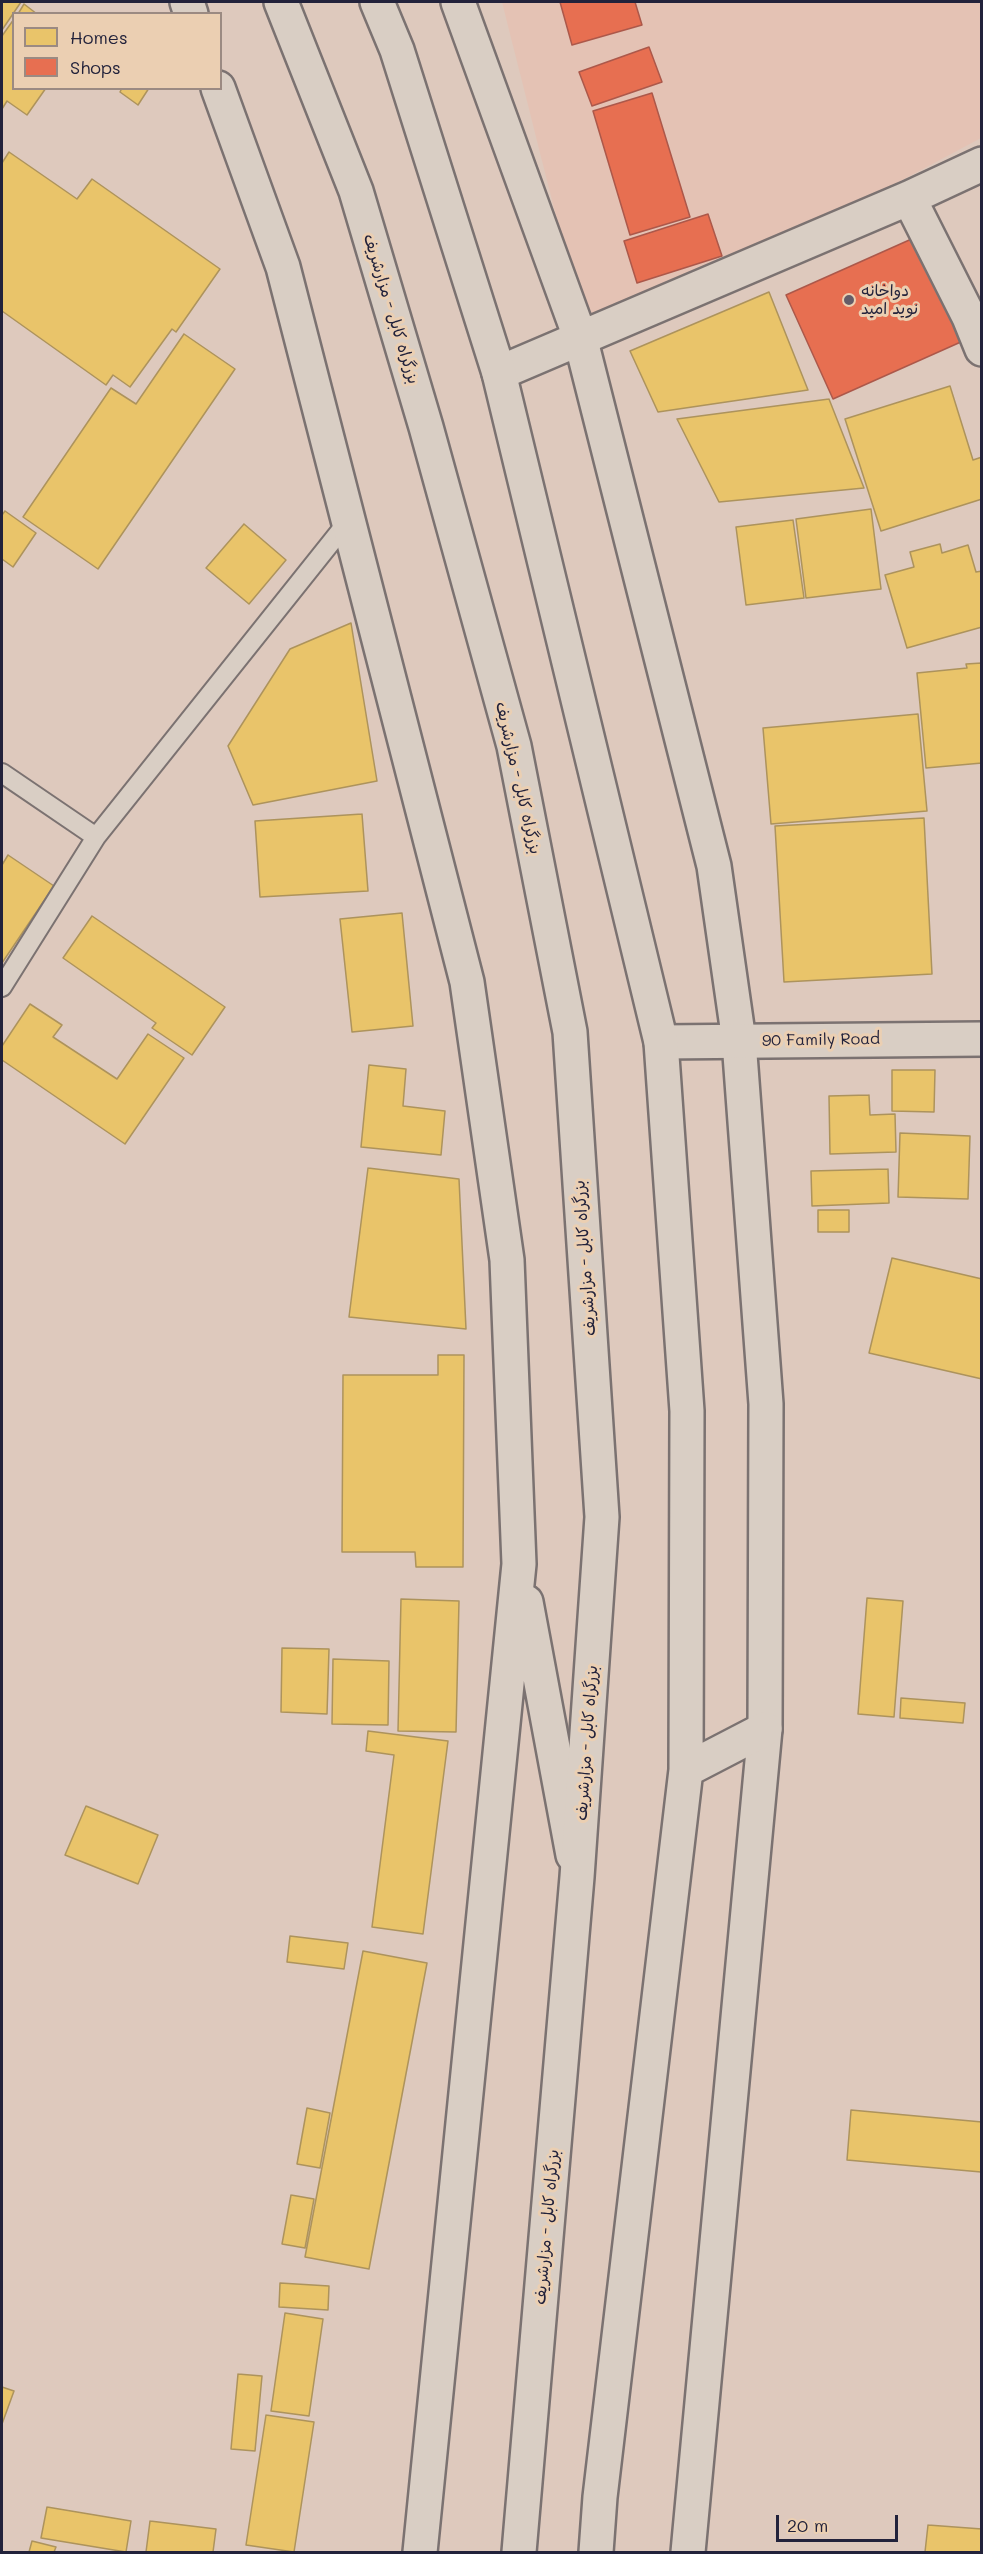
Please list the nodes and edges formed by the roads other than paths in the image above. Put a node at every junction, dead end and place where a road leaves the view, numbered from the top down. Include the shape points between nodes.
1 (281, 2) edge
2 (377, 2) edge
3 (458, 2) edge
4 (219, 90) edge
5 (981, 164) edge
6 (909, 198) junction
7 (975, 317) edge
8 (580, 338) junction
9 (981, 349) edge
10 (499, 373) junction
11 (349, 520) junction
12 (2, 773) edge
13 (96, 837) junction
14 (2, 987) edge
15 (981, 1039) edge
16 (739, 1041) junction
17 (661, 1042) junction
18 (519, 1564) junction
19 (765, 1729) junction
20 (686, 1770) junction
21 (578, 1877) junction
22 (420, 2553) edge
23 (519, 2553) edge
24 (596, 2553) edge
25 (688, 2553) edge

1 - 21 main road, بزرگراه کابل - مزارشریف via 356,191 426,427 514,746 570,1032 602,1517
2 - 10 main road via 397,50
3 - 8 main road
4 - 11 main road via 283,267
5 - 6 main road
6 - 7 main road
6 - 8 main road
7 - 9 main road
8 - 10 main road
8 - 16 main road via 714,866
10 - 17 main road
11 - 13 lane
11 - 18 main road via 467,982 507,1260
12 - 13 lane
13 - 14 lane
15 - 16 main road, 90 Family Road
16 - 17 main road, 90 Family Road
16 - 19 main road via 766,1404
17 - 20 main road via 687,1411
18 - 21 main road
18 - 22 main road
19 - 20 main road
19 - 25 main road
20 - 24 main road
21 - 23 main road, بزرگراه کابل - مزارشریف

